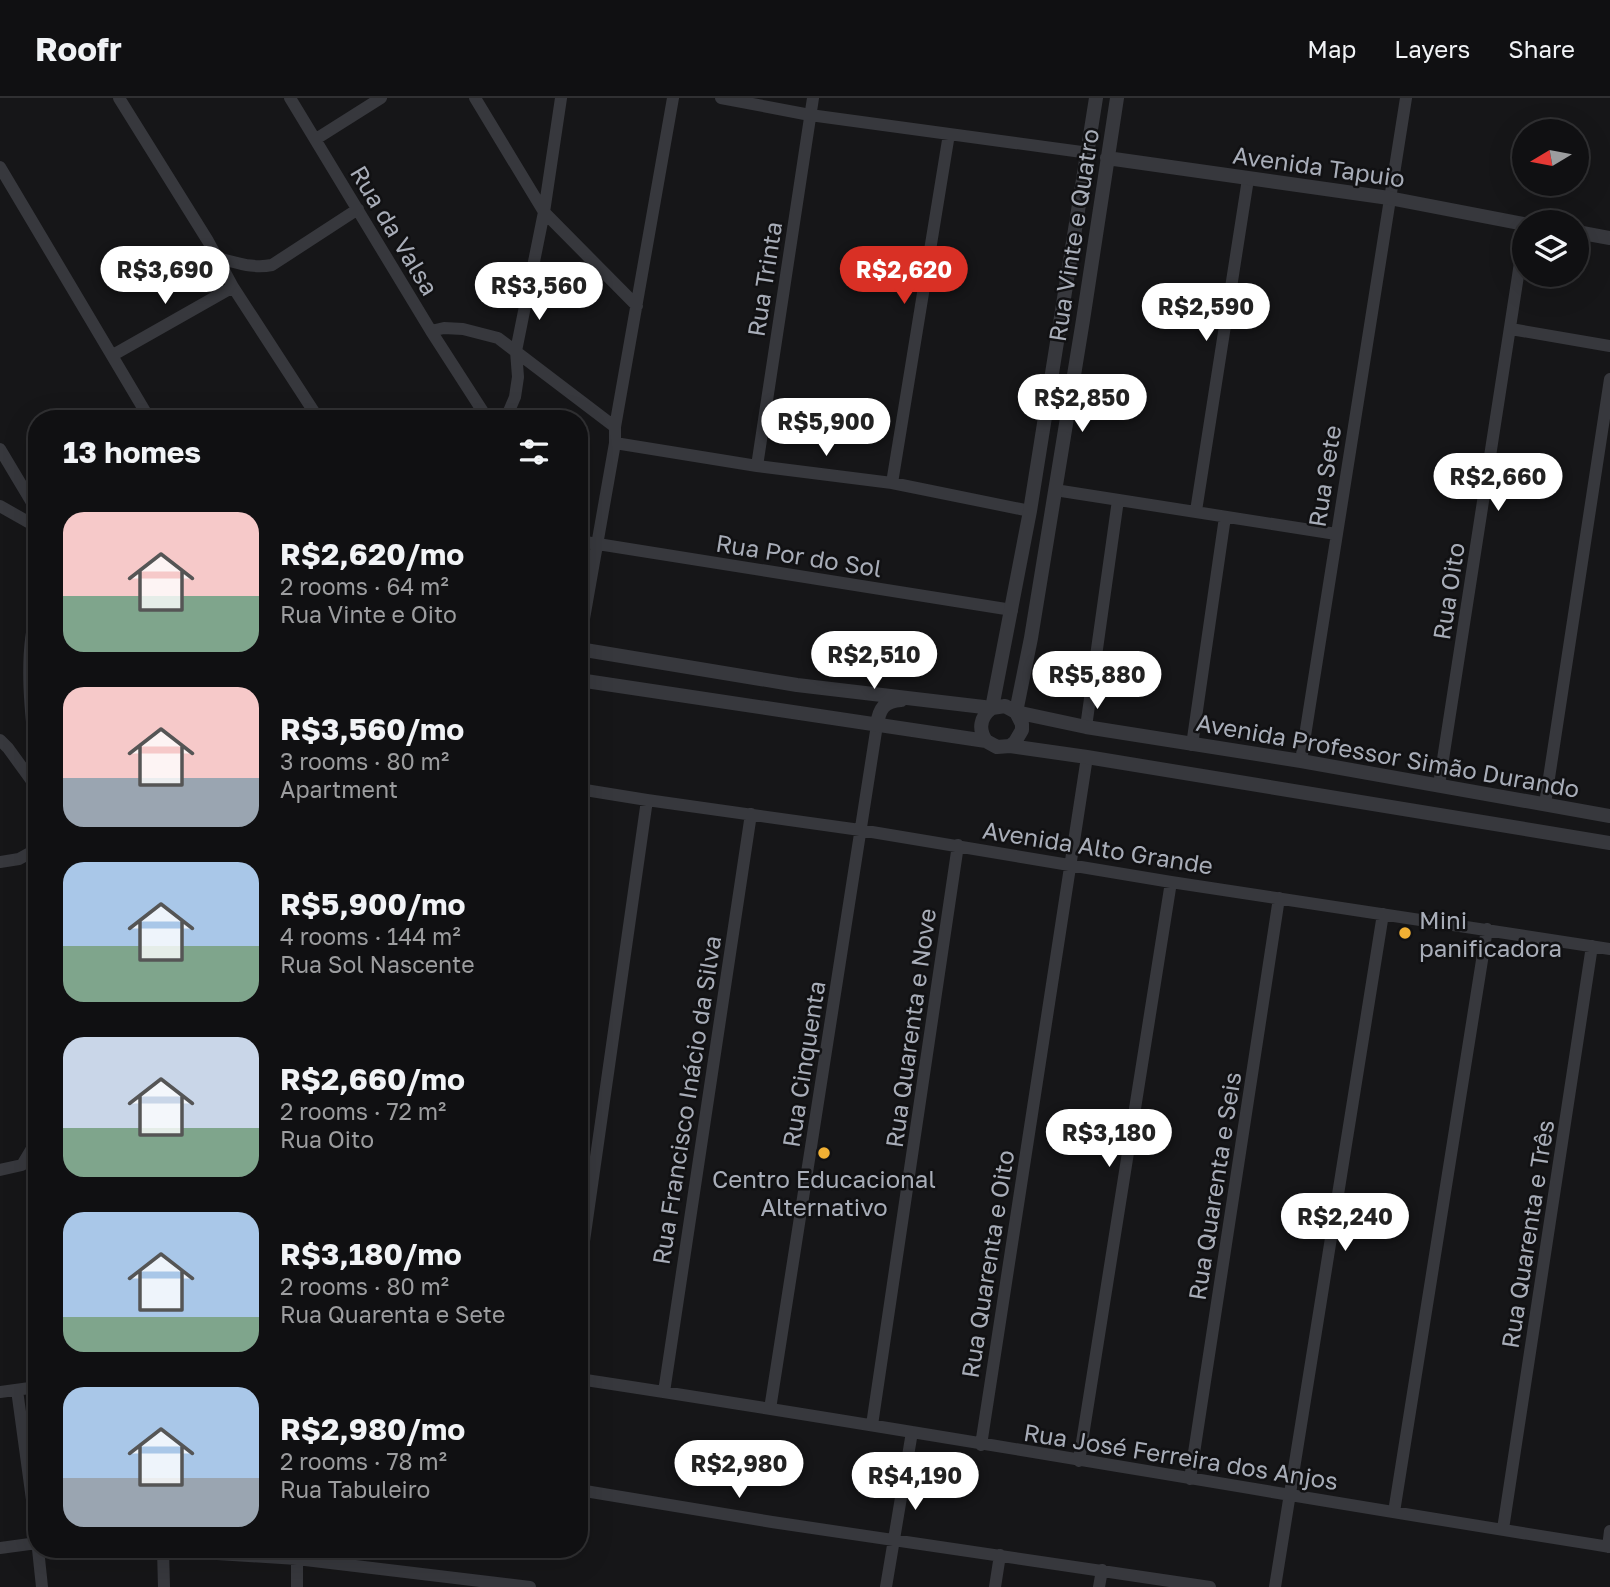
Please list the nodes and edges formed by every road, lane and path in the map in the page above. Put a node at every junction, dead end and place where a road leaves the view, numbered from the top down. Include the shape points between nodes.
1 (119, 98) edge
2 (290, 98) edge
3 (381, 98) edge
4 (475, 98) edge
5 (561, 98) edge
6 (673, 98) edge
7 (721, 98) edge
8 (813, 98) edge
9 (1096, 98) edge
10 (1117, 98) edge
11 (1406, 98) edge
12 (810, 115) junction
13 (949, 134) junction
14 (316, 139) junction
15 (1089, 153) junction
16 (1107, 158) junction
17 (0, 167) edge
18 (1248, 179) junction
19 (1083, 184) junction
20 (1103, 187) junction
21 (1389, 198) junction
22 (358, 209) junction
23 (544, 212) junction
24 (1512, 222) edge
25 (1589, 234) edge
26 (1610, 238) edge
27 (217, 258) junction
28 (233, 287) junction
29 (1517, 287) edge
30 (637, 306) junction
31 (1511, 329) junction
32 (431, 331) junction
33 (1610, 346) edge
34 (516, 351) junction
35 (113, 355) junction
36 (1610, 379) edge
37 (144, 410) edge
38 (313, 410) edge
39 (482, 410) edge
40 (509, 410) edge
41 (615, 427) junction
42 (615, 443) junction
43 (0, 449) edge
44 (757, 466) junction
45 (892, 483) junction
46 (1055, 490) junction
47 (28, 496) edge
48 (1118, 500) junction
49 (0, 506) edge
50 (1196, 511) junction
51 (1030, 512) junction
52 (1225, 517) junction
53 (28, 522) edge
54 (1336, 534) junction
55 (588, 542) edge
56 (599, 544) junction
57 (588, 601) edge
58 (1012, 610) junction
59 (1007, 634) junction
60 (1031, 638) junction
61 (588, 650) edge
62 (588, 681) edge
63 (909, 699) junction
64 (992, 708) junction
65 (1016, 712) junction
66 (877, 725) junction
67 (1086, 727) junction
68 (0, 740) edge
69 (986, 741) junction
70 (1192, 745) junction
71 (1010, 746) junction
72 (1087, 757) junction
73 (1301, 761) junction
74 (28, 776) edge
75 (1439, 785) junction
76 (588, 790) edge
77 (647, 800) junction
78 (1545, 804) junction
79 (751, 814) junction
80 (1610, 816) edge
81 (860, 830) junction
82 (1610, 843) edge
83 (958, 845) junction
84 (28, 854) edge
85 (0, 862) edge
86 (1069, 864) junction
87 (1171, 882) junction
88 (1279, 898) junction
89 (1383, 914) junction
90 (1487, 929) junction
91 (1592, 946) junction
92 (1610, 949) edge
93 (28, 1155) edge
94 (0, 1170) edge
95 (588, 1213) edge
96 (588, 1381) edge
97 (28, 1388) edge
98 (18, 1390) junction
99 (0, 1392) edge
100 (664, 1392) junction
101 (770, 1409) junction
102 (872, 1425) junction
103 (912, 1433) junction
104 (981, 1445) junction
105 (1079, 1461) junction
106 (28, 1467) edge
107 (1191, 1479) junction
108 (588, 1491) edge
109 (1290, 1495) junction
110 (1394, 1512) junction
111 (1503, 1529) junction
112 (1610, 1531) edge
113 (893, 1541) junction
114 (28, 1544) edge
115 (1609, 1547) edge
116 (0, 1548) edge
117 (1000, 1555) junction
118 (39, 1558) edge
119 (163, 1558) edge
120 (297, 1558) edge
121 (326, 1558) edge
122 (1102, 1570) junction
123 (42, 1587) edge
124 (164, 1587) edge
125 (297, 1587) edge
126 (530, 1587) edge
127 (887, 1587) edge
128 (995, 1587) edge
129 (1099, 1587) edge
130 (1210, 1587) edge
131 (1275, 1587) edge

1 - 27 street
2 - 14 street, Rua da Valsa
3 - 14 street
4 - 23 street
5 - 23 street
6 - 30 street
7 - 12 street
8 - 12 street, Rua Trinta
9 - 15 street, Rua Vinte e Quatro
10 - 16 street, Rua Vinte e Quatro
11 - 21 street, Rua Sete
12 - 13 street
12 - 44 street, Rua Trinta
13 - 15 street
13 - 45 street
14 - 22 street, Rua da Valsa
15 - 19 street, Rua Vinte e Quatro
16 - 18 street, Avenida Tapuio
16 - 20 street, Rua Vinte e Quatro
17 - 35 street
18 - 21 street, Avenida Tapuio
18 - 50 street
19 - 20 street
19 - 51 street, Rua Vinte e Quatro
20 - 46 street, Rua Vinte e Quatro
21 - 24 street, Avenida Tapuio
21 - 54 street, Rua Sete
22 - 27 street via 272,265 249,266
22 - 32 street, Rua da Valsa
23 - 30 street
23 - 34 street
25 - 26 street
27 - 28 street
28 - 35 street
28 - 38 street
29 - 31 street, Rua Oito
30 - 41 street
31 - 33 street
31 - 75 street, Rua Oito
32 - 34 street via 453,328 487,334
32 - 39 street, Rua da Valsa
34 - 40 street via 519,376
34 - 41 street
35 - 37 street
36 - 78 street
41 - 42 street
42 - 44 street
42 - 56 street
43 - 47 street
44 - 45 street
45 - 51 street
46 - 48 street
46 - 60 street, Rua Vinte e Quatro
48 - 50 street
48 - 67 street
49 - 53 street
50 - 52 street
51 - 58 street, Rua Vinte e Quatro
52 - 54 street
52 - 70 street
54 - 73 street, Rua Sete
55 - 56 street, Rua Por do Sol
56 - 57 street
56 - 58 street, Rua Por do Sol
58 - 59 street, Rua Vinte e Quatro
59 - 60 street
59 - 64 street, Rua Vinte e Quatro
60 - 65 street, Rua Vinte e Quatro
61 - 63 street, Avenida Professor Simão Durando
62 - 66 street, Avenida Professor Simão Durando
63 - 64 street, Avenida Professor Simão Durando
63 - 66 street via 882,706
64 - 65 street, Avenida Professor Simão Durando via 1005,706
64 - 69 street, Rua Vinte e Quatro via 981,723
65 - 67 street, Avenida Professor Simão Durando
65 - 71 street, Rua Vinte e Quatro via 1022,730
66 - 69 street, Avenida Professor Simão Durando
66 - 81 street, Rua Cinquenta
67 - 70 street, Avenida Professor Simão Durando
68 - 74 street
69 - 71 street, Avenida Professor Simão Durando via 997,747
70 - 73 street, Avenida Professor Simão Durando
71 - 72 street, Avenida Professor Simão Durando
72 - 82 street, Avenida Professor Simão Durando
72 - 86 street, Rua Quarenta e Oito
73 - 75 street, Avenida Professor Simão Durando
75 - 78 street, Avenida Professor Simão Durando
76 - 77 street, Avenida Alto Grande
77 - 79 street, Avenida Alto Grande
77 - 95 street
78 - 80 street, Avenida Professor Simão Durando
79 - 81 street, Avenida Alto Grande
79 - 100 street, Rua Francisco Inácio da Silva
81 - 83 street, Avenida Alto Grande
81 - 101 street, Rua Cinquenta
83 - 86 street, Avenida Alto Grande
83 - 102 street, Rua Quarenta e Nove
84 - 85 street
86 - 87 street, Avenida Alto Grande
86 - 104 street, Rua Quarenta e Oito
87 - 88 street, Avenida Alto Grande
87 - 105 street
88 - 89 street, Avenida Alto Grande
88 - 107 street, Rua Quarenta e Seis
89 - 90 street, Avenida Alto Grande
89 - 109 street
90 - 91 street, Avenida Alto Grande
90 - 110 street
91 - 92 street, Avenida Alto Grande
91 - 111 street, Rua Quarenta e Três
93 - 94 street via 22,1165
96 - 100 street, Rua José Ferreira dos Anjos
97 - 98 street
98 - 99 street
98 - 106 street
100 - 101 street, Rua José Ferreira dos Anjos
101 - 102 street, Rua José Ferreira dos Anjos
102 - 103 street, Rua José Ferreira dos Anjos
103 - 104 street, Rua José Ferreira dos Anjos
103 - 113 street
104 - 105 street, Rua José Ferreira dos Anjos
105 - 107 street, Rua José Ferreira dos Anjos
107 - 109 street, Rua José Ferreira dos Anjos
108 - 113 street
109 - 110 street, Rua José Ferreira dos Anjos
109 - 131 street
110 - 111 street, Rua José Ferreira dos Anjos
111 - 115 street, Rua José Ferreira dos Anjos
112 - 115 street
113 - 117 street
113 - 127 street
114 - 116 street
117 - 122 street
117 - 128 street
118 - 123 street
119 - 124 street
120 - 125 street
121 - 126 street
122 - 129 street
122 - 130 street

